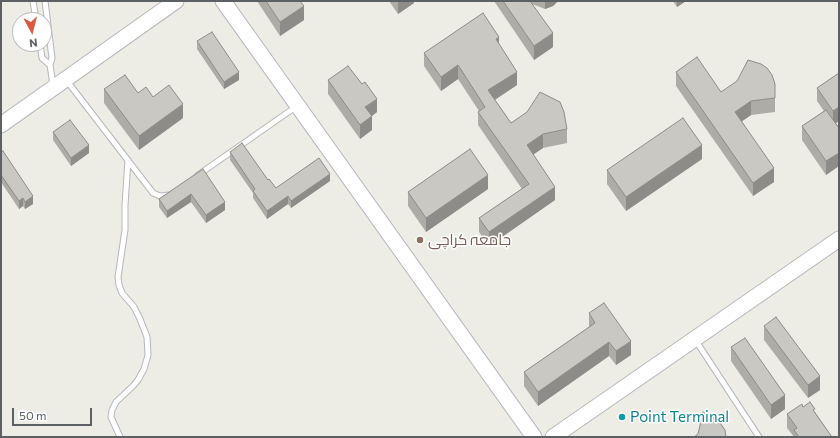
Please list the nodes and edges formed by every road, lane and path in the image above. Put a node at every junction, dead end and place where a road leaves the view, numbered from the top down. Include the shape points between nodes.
1 (33, 1) edge
2 (45, 1) edge
3 (176, 1) edge
4 (223, 1) edge
5 (35, 12) edge
6 (41, 52) edge
7 (50, 65) junction
8 (60, 83) junction
9 (298, 106) junction
10 (1, 125) edge
11 (128, 160) junction
12 (195, 177) edge
13 (176, 191) edge
14 (839, 239) edge
15 (694, 338) junction
16 (120, 437) edge
17 (534, 437) edge
18 (553, 437) edge
19 (759, 437) edge

1 - 5 lane
2 - 7 lane via 52,58
3 - 8 street
4 - 9 street
6 - 7 lane via 42,58
7 - 8 lane
8 - 10 street
8 - 11 lane
9 - 12 lane
9 - 17 street
11 - 13 lane via 153,193 166,196
11 - 16 lane via 125,230 118,281 122,294 134,307 147,337 148,355 138,380 116,402 112,410 111,417
14 - 15 street
15 - 18 street
15 - 19 lane

